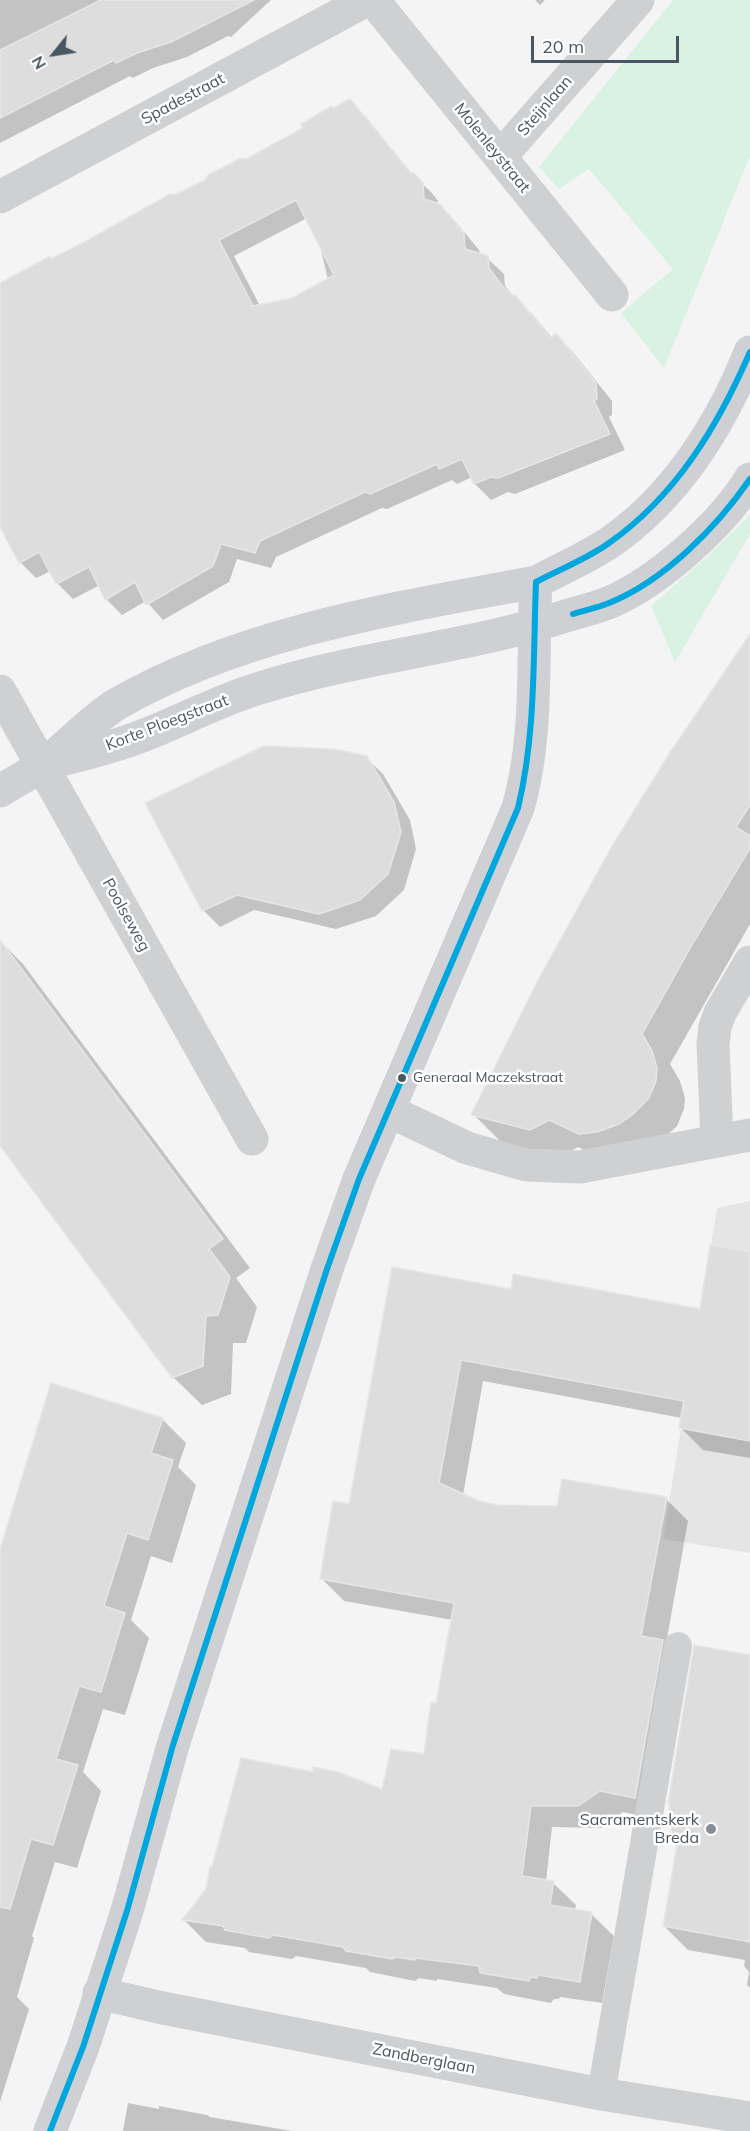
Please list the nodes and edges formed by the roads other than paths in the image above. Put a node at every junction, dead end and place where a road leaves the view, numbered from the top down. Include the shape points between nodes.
1 (367, 0) edge
2 (373, 0) edge
3 (638, 0) edge
4 (500, 157) junction
5 (0, 197) edge
6 (612, 295) dead end
7 (750, 352) edge
8 (750, 479) edge
9 (536, 582) junction
10 (533, 627) junction
11 (0, 691) edge
12 (42, 765) junction
13 (0, 790) edge
14 (750, 962) edge
15 (389, 1111) junction
16 (750, 1135) edge
17 (252, 1139) dead end
18 (717, 1141) junction
19 (678, 1646) dead end
20 (99, 1993) junction
21 (601, 2094) junction
22 (750, 2118) edge
23 (50, 2131) edge

1 - 5 street, Spadestraat
2 - 4 street, Molenleystraat
3 - 4 street, Steijnlaan
4 - 6 street, Molenleystraat
7 - 9 street via 719,420 658,499 609,543
8 - 10 street via 701,538 646,582 609,603
9 - 10 street
9 - 12 street, Korte Ploegstraat via 428,602 251,646 182,672 116,705
10 - 12 street, Korte Ploegstraat via 344,665 260,688 133,739
10 - 15 street via 528,768 518,808
11 - 12 street, Poolseweg
12 - 13 street
12 - 17 street, Poolseweg
14 - 18 street via 715,1027
15 - 18 street via 467,1148 526,1166 580,1167
15 - 20 street via 359,1179 327,1269 173,1745 127,1911
16 - 18 street
19 - 21 lane
20 - 21 street, Zandberglaan
20 - 23 street
21 - 22 street, Zandberglaan

